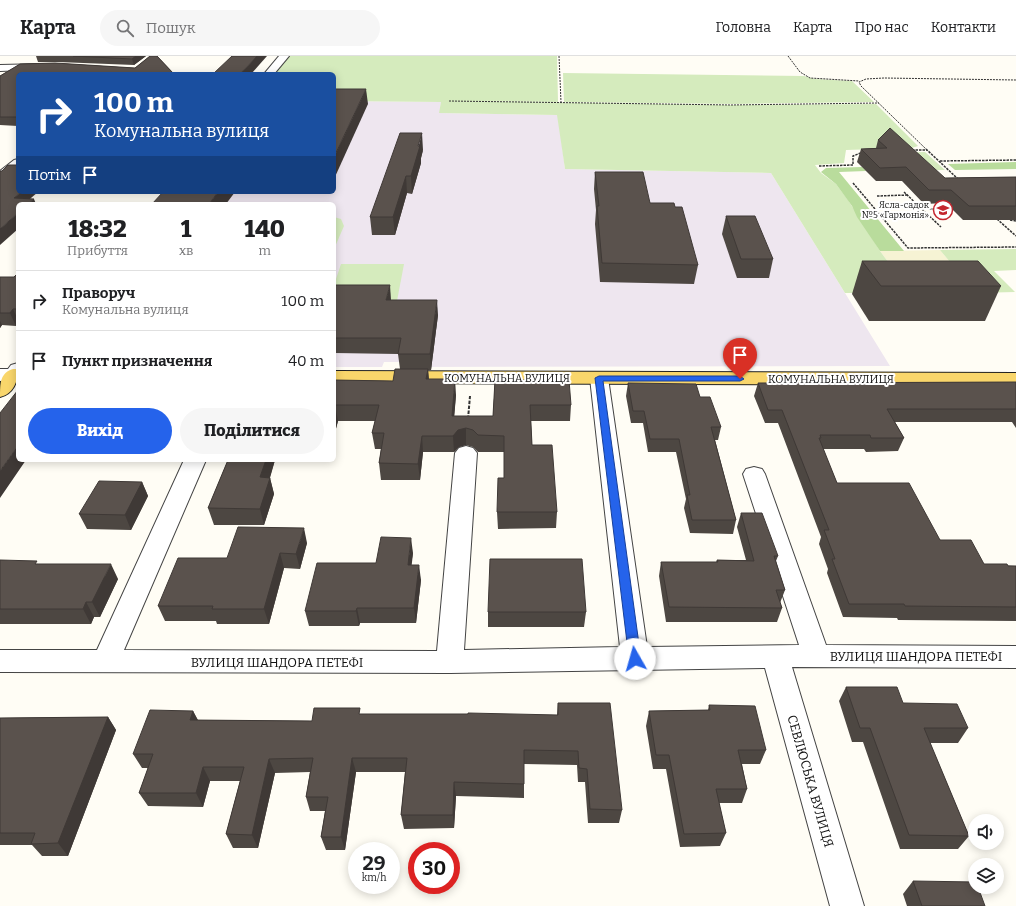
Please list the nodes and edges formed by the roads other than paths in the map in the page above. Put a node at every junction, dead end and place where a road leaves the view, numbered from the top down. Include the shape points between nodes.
1 (32, 56) edge
2 (284, 56) edge
3 (52, 66) edge
4 (0, 68) edge
5 (12, 68) junction
6 (271, 72) edge
7 (0, 75) edge
8 (16, 165) edge
9 (0, 177) edge
10 (12, 374) edge
11 (336, 377) edge
12 (599, 378) junction
13 (1016, 380) edge
14 (0, 391) edge
15 (466, 453) road end
16 (194, 462) edge
17 (754, 474) dead end
18 (775, 656) junction
19 (816, 656) junction
20 (1016, 657) edge
21 (635, 659) junction
22 (0, 661) edge
23 (105, 662) junction
24 (450, 662) junction
25 (847, 906) edge

1 - 5 street
2 - 6 street
3 - 5 street
4 - 5 street
5 - 7 street
8 - 9 street
10 - 14 main road
11 - 12 main road, КОМУНАЛЬНА ВУЛИЦЯ
12 - 13 main road, КОМУНАЛЬНА ВУЛИЦЯ
12 - 21 street
15 - 24 street
16 - 23 street
17 - 19 street, ВУЛИЦЯ ШАНДОРА ПЕТЕФІ
18 - 19 street, ВУЛИЦЯ ШАНДОРА ПЕТЕФІ
18 - 21 street, ВУЛИЦЯ ШАНДОРА ПЕТЕФІ
18 - 25 street, СЕВЛЮСЬКА ВУЛИЦЯ
19 - 20 street, ВУЛИЦЯ ШАНДОРА ПЕТЕФІ
21 - 24 street, ВУЛИЦЯ ШАНДОРА ПЕТЕФІ
22 - 23 street, ВУЛИЦЯ ШАНДОРА ПЕТЕФІ
23 - 24 street, ВУЛИЦЯ ШАНДОРА ПЕТЕФІ

